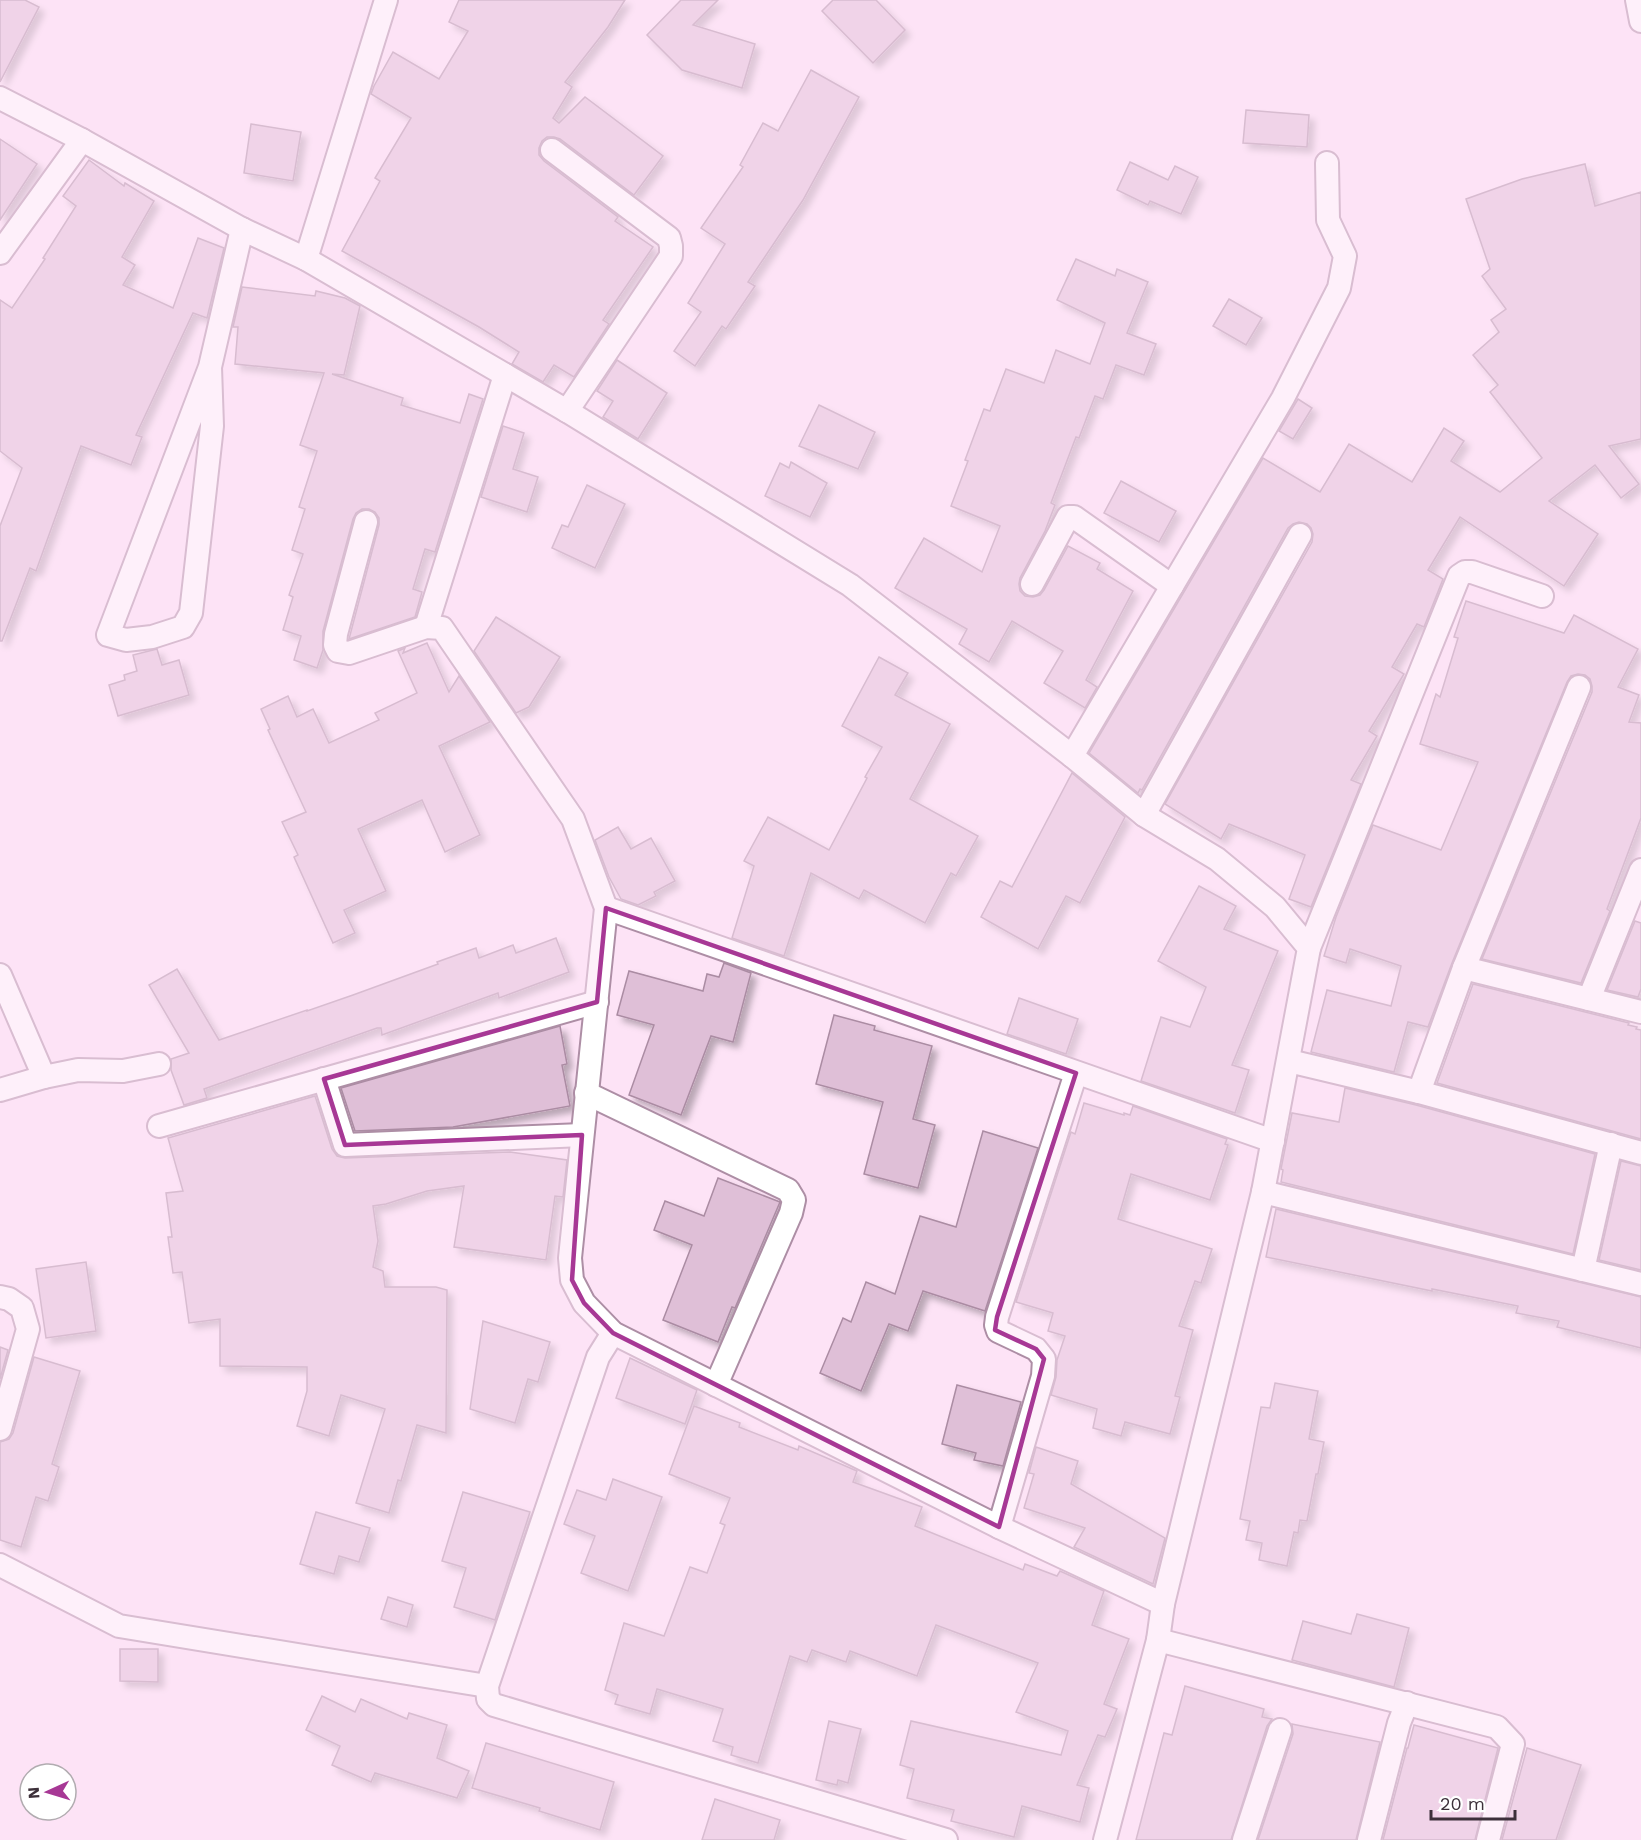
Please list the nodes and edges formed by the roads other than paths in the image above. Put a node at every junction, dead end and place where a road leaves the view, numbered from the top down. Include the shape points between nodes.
1 (386, 0) edge
2 (1637, 0) edge
3 (1641, 21) edge
4 (0, 98) edge
5 (82, 140) junction
6 (552, 150) dead end
7 (1327, 163) dead end
8 (242, 229) junction
9 (0, 253) edge
10 (306, 259) junction
11 (210, 367) junction
12 (505, 375) junction
13 (567, 411) junction
14 (366, 522) dead end
15 (1300, 535) dead end
16 (1032, 584) dead end
17 (1172, 586) junction
18 (1542, 596) dead end
19 (426, 627) junction
20 (1579, 687) dead end
21 (1072, 756) junction
22 (1144, 815) junction
23 (1641, 870) edge
24 (606, 908) junction
25 (1310, 948) junction
26 (1464, 968) junction
27 (0, 975) edge
28 (1589, 999) junction
29 (597, 1002) junction
30 (1641, 1012) edge
31 (1289, 1061) junction
32 (159, 1064) dead end
33 (1076, 1073) junction
34 (44, 1077) junction
35 (324, 1079) junction
36 (0, 1090) edge
37 (1419, 1092) junction
38 (586, 1093) junction
39 (159, 1126) dead end
40 (582, 1136) junction
41 (1273, 1141) junction
42 (1611, 1144) junction
43 (1641, 1153) edge
44 (1263, 1192) junction
45 (1583, 1270) junction
46 (1641, 1284) edge
47 (0, 1297) edge
48 (613, 1333) junction
49 (716, 1385) junction
50 (0, 1429) edge
51 (999, 1527) junction
52 (0, 1566) edge
53 (1163, 1604) junction
54 (1158, 1640) junction
55 (487, 1686) junction
56 (1407, 1702) junction
57 (1280, 1730) dead end
58 (946, 1840) edge
59 (1105, 1840) edge
60 (1244, 1840) edge
61 (1369, 1840) edge
62 (1488, 1840) edge

1 - 10 street
2 - 3 street
4 - 5 street
5 - 8 street
5 - 9 street
6 - 13 street via 669,238 671,246 671,256
7 - 17 street via 1328,220 1345,256 1339,288 1283,398
8 - 10 street
8 - 11 street
10 - 12 street
11 - 11 street via 212,426 192,614 183,627 152,637 126,640 108,635
12 - 13 street
12 - 19 street
13 - 21 street via 850,585
14 - 19 street via 336,634 338,651 349,653
15 - 22 street
16 - 17 street via 1070,516
17 - 21 street
18 - 25 street via 1472,572 1459,576
19 - 24 street via 442,628 573,819
20 - 26 street
21 - 22 street
22 - 25 street via 1217,859 1275,907
23 - 28 street
24 - 29 street
24 - 33 street
25 - 31 street
26 - 28 street
26 - 37 street
27 - 34 street
28 - 30 street
29 - 35 street
29 - 38 street
31 - 37 street
31 - 41 street
32 - 34 street via 123,1071 78,1070
33 - 41 street
33 - 51 street via 997,1317 998,1331 1036,1349 1044,1359 1043,1376
34 - 36 street
35 - 39 street
35 - 40 street via 345,1144
37 - 42 street
38 - 40 street
38 - 49 street via 788,1190 794,1200
40 - 48 street via 570,1258 572,1280 584,1303
41 - 44 street
42 - 43 street
42 - 45 street
44 - 45 street
44 - 53 street
45 - 46 street
47 - 50 street via 22,1308 28,1329
48 - 49 street
48 - 55 street via 598,1357
49 - 51 street
51 - 53 street
52 - 55 street via 118,1626
53 - 54 street
54 - 56 street
54 - 59 street
55 - 58 street via 488,1699 494,1705
56 - 61 street
56 - 62 street via 1497,1727 1513,1744
57 - 60 street

